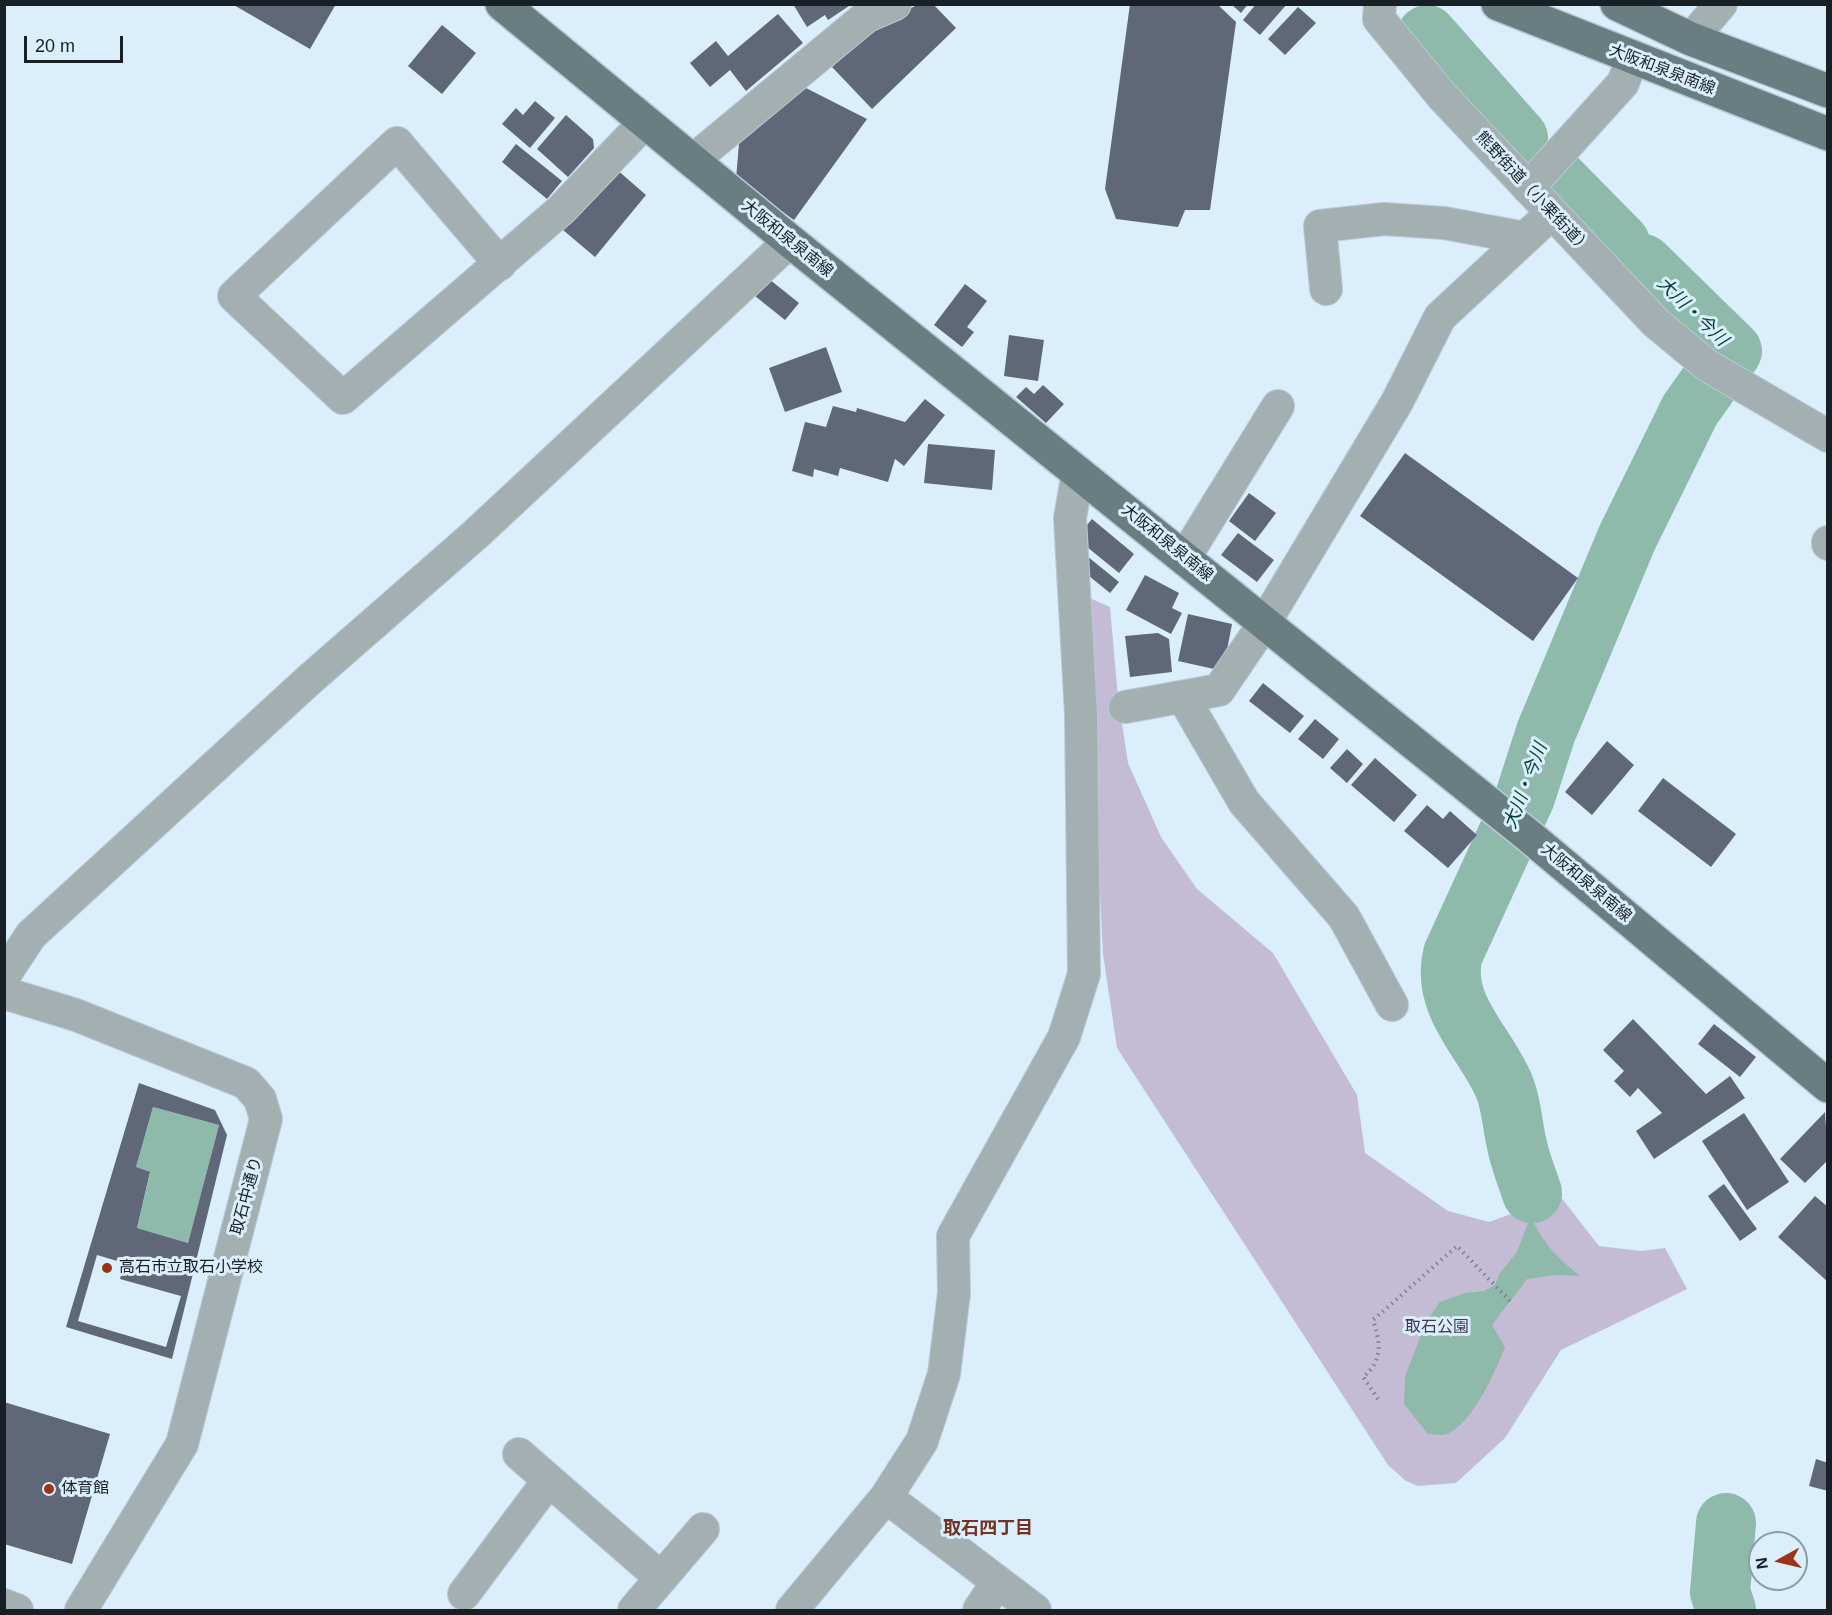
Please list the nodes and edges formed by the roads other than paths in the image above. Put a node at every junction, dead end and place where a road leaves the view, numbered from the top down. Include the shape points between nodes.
1 (502, 4) edge
2 (895, 4) edge
3 (1380, 4) edge
4 (1498, 4) edge
5 (1617, 4) edge
6 (1721, 4) edge
7 (1691, 39) junction
8 (1632, 59) junction
9 (1827, 91) edge
10 (645, 122) junction
11 (1827, 134) edge
12 (692, 161) junction
13 (1528, 188) junction
14 (1551, 214) junction
15 (1525, 238) junction
16 (790, 241) junction
17 (500, 264) junction
18 (1326, 289) dead end
19 (1278, 406) dead end
20 (1827, 436) edge
21 (1078, 472) junction
22 (1185, 557) junction
23 (1265, 622) junction
24 (1183, 697) junction
25 (1125, 707) dead end
26 (4, 976) edge
27 (4, 993) edge
28 (1392, 1005) dead end
29 (1827, 1086) edge
30 (519, 1454) dead end
31 (549, 1480) junction
32 (886, 1497) junction
33 (703, 1529) dead end
34 (662, 1578) junction
35 (997, 1583) junction
36 (464, 1594) dead end
37 (4, 1605) edge
38 (17, 1611) edge
39 (81, 1611) edge
40 (634, 1611) edge
41 (792, 1611) edge
42 (979, 1611) edge
43 (1035, 1611) edge

1 - 10 main road, 大阪和泉泉南線
2 - 12 street via 867,16
3 - 13 street, 熊野街道（小栗街道） via 1379,19 1442,96
4 - 8 main road, 大阪和泉泉南線
5 - 7 main road
6 - 7 street
7 - 9 main road
8 - 11 main road, 大阪和泉泉南線
8 - 13 street via 1623,83
10 - 12 main road, 大阪和泉泉南線
10 - 17 street via 561,210
12 - 16 main road, 大阪和泉泉南線
13 - 14 street, 熊野街道（小栗街道）
14 - 15 street
14 - 20 street, 熊野街道（小栗街道） via 1656,323 1720,373
15 - 18 street via 1444,223 1384,219 1320,226
15 - 23 street via 1440,317 1397,402
16 - 21 main road, 大阪和泉泉南線
16 - 26 street via 476,534 309,680 31,935
17 - 17 street via 397,143 234,296 343,398
19 - 22 street
21 - 22 main road, 大阪和泉泉南線
21 - 32 street via 1070,518 1081,715 1084,974 1065,1037 953,1236 954,1293 944,1374 922,1441
22 - 23 main road, 大阪和泉泉南線
23 - 24 street via 1220,690
23 - 29 main road, 大阪和泉泉南線 via 1529,836
24 - 25 street
24 - 28 street via 1244,802 1344,917
27 - 39 street, 取石中通り via 76,1015 246,1083 260,1099 266,1119 183,1444
30 - 31 street
31 - 34 street
31 - 36 street
32 - 35 street
32 - 41 street
33 - 34 street
34 - 40 street
35 - 42 street
35 - 43 street
37 - 38 street

